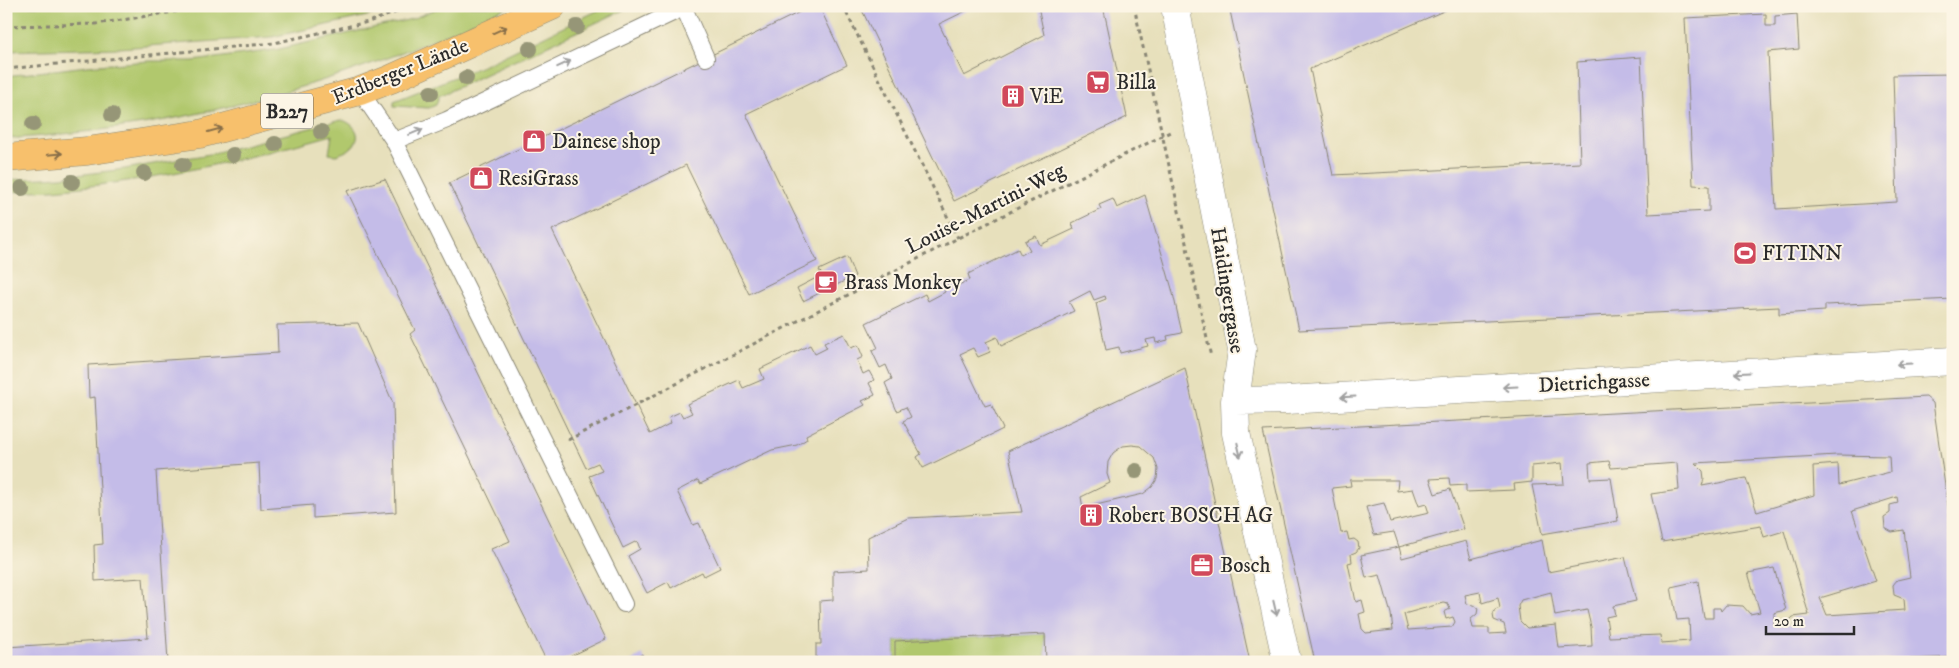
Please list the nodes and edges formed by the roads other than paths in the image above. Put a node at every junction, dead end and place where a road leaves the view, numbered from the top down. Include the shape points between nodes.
1 (552, 6) edge
2 (1175, 6) edge
3 (685, 7) edge
4 (706, 58) dead end
5 (360, 91) junction
6 (394, 141) junction
7 (6, 158) edge
8 (1953, 361) edge
9 (1235, 402) junction
10 (624, 604) dead end
11 (1287, 662) edge

5 -> 1 main road, Erdberger Lände / B227
2 - 9 street, Haidingergasse via 1242,350
3 - 4 lane
6 -> 3 lane via 447,120
5 - 6 lane
7 -> 5 main road, Erdberger Lände / B227 via 87,151 200,134
6 - 10 lane
8 -> 9 street, Dietrichgasse
9 -> 11 street, Haidingergasse via 1236,433

